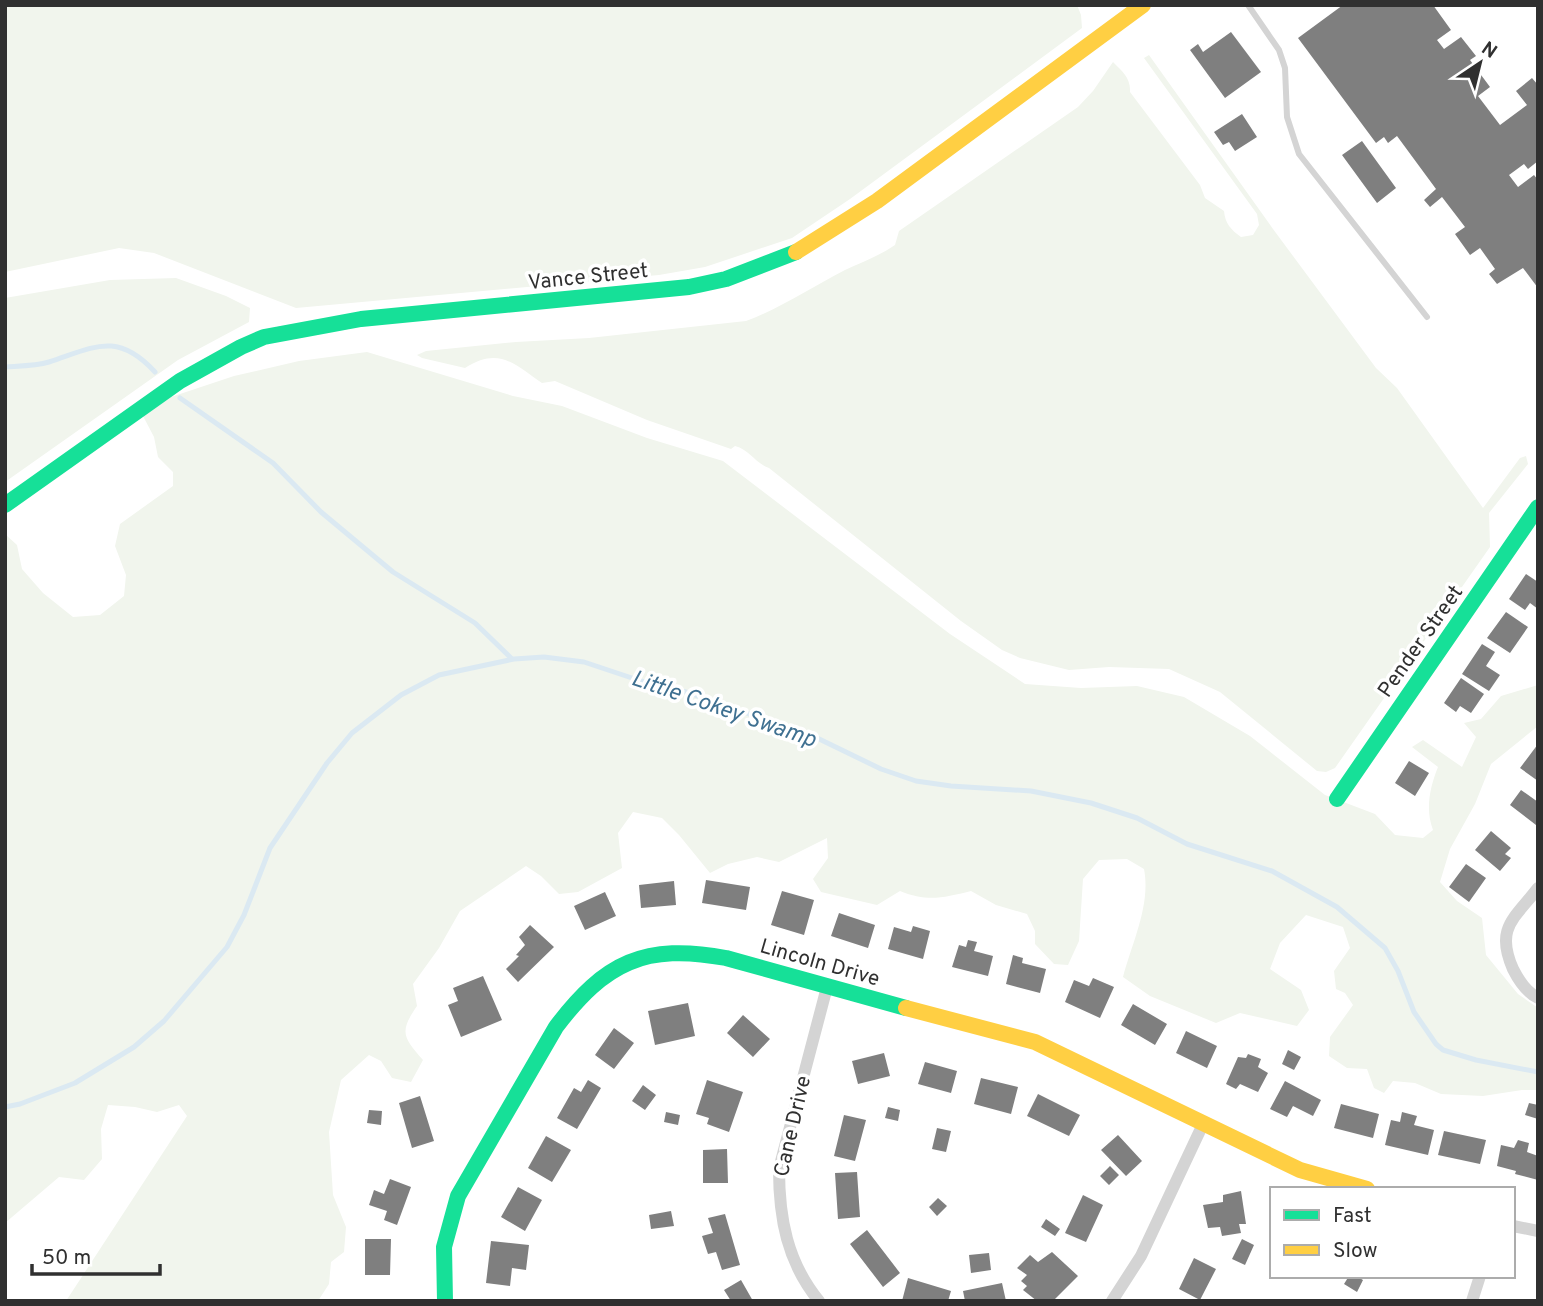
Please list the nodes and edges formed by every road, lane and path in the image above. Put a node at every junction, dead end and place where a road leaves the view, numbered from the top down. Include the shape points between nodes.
1 (1143, 5) edge
2 (1248, 5) edge
3 (1427, 317) dead end
4 (5, 505) edge
5 (1538, 507) edge
6 (1337, 799) dead end
7 (1538, 888) edge
8 (827, 987) junction
9 (1535, 997) edge
10 (1204, 1122) junction
11 (1360, 1187) edge
12 (1515, 1226) edge
13 (1538, 1231) edge
14 (1478, 1278) edge
15 (444, 1301) edge
16 (819, 1301) edge
17 (1112, 1301) edge
18 (1472, 1301) edge

1 - 4 street, Vance Street via 877,201 795,253 726,279 689,287 361,319 264,337 180,381
2 - 3 lane via 1279,50 1285,68 1287,117 1299,154
5 - 6 street, Pender Street
7 - 9 street via 1507,929 1504,940 1519,982
8 - 10 street, Lincoln Drive via 1035,1042
8 - 15 street, Lincoln Drive via 698,953 641,957 594,983 556,1027 458,1196 442,1250
8 - 16 street, Cane Drive via 779,1169 783,1230 795,1262
10 - 11 street, Lincoln Drive via 1300,1170
10 - 17 street via 1141,1256
12 - 13 street
14 - 18 street

